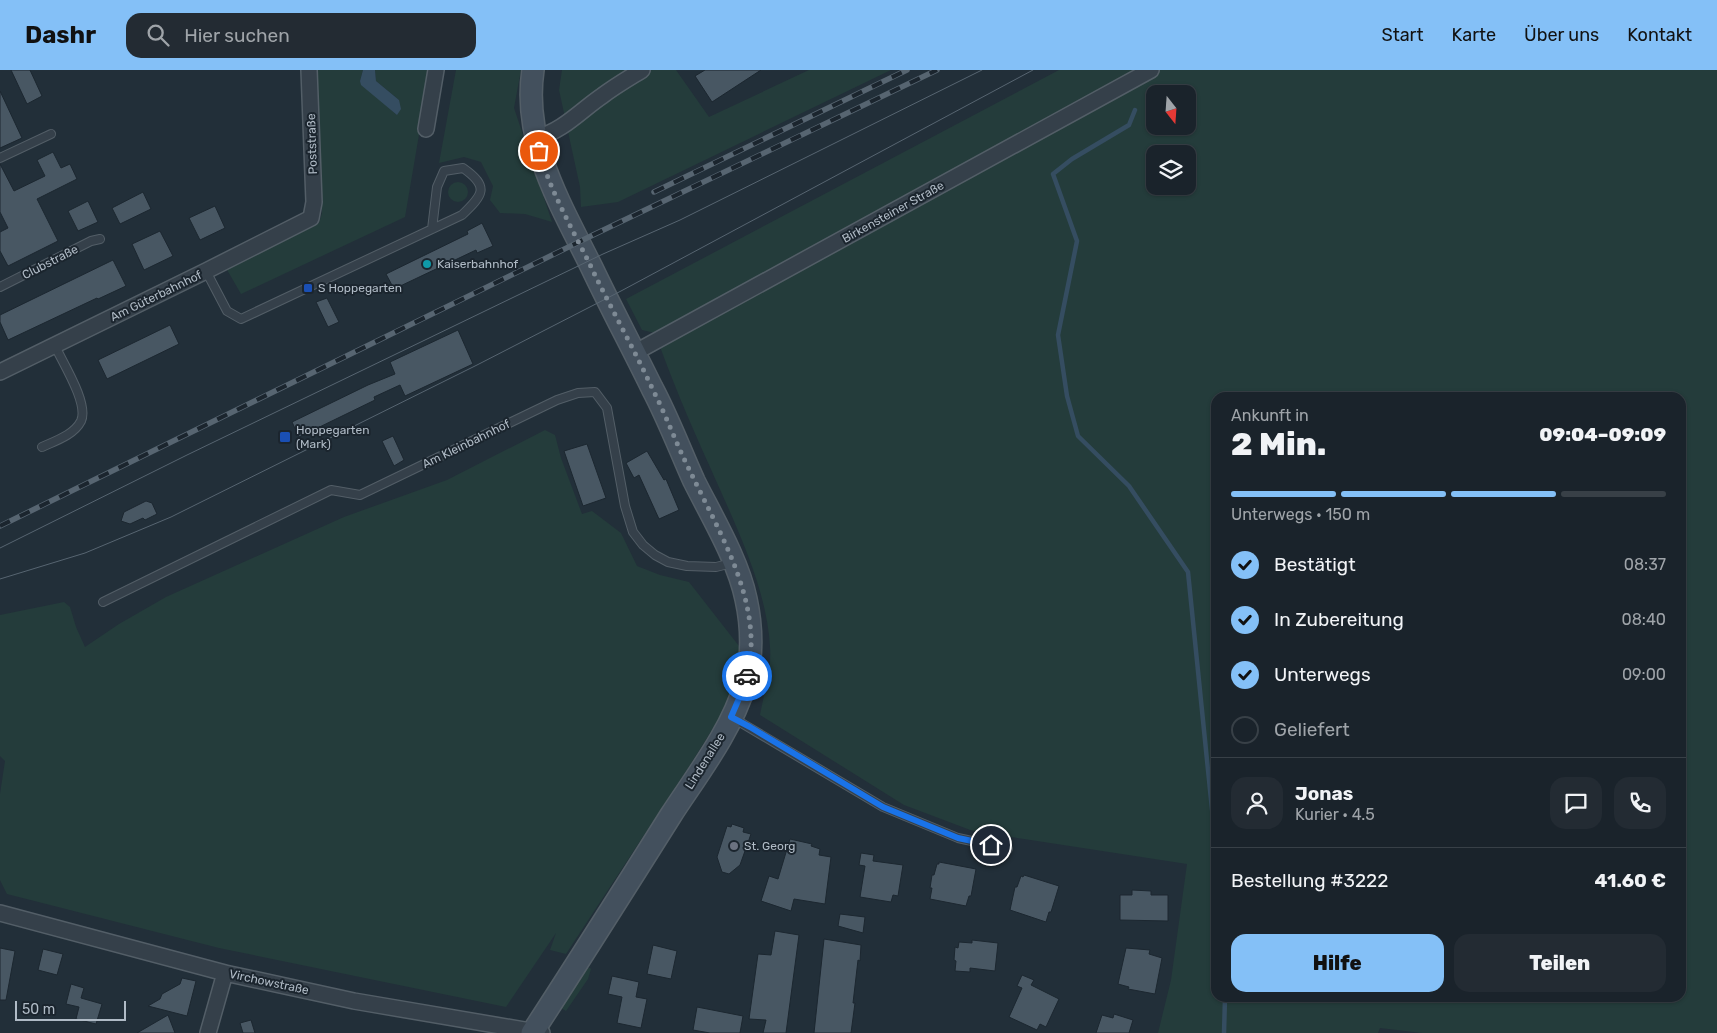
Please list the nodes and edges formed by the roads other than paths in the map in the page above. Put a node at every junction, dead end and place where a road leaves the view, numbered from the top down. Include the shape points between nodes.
1 (309, 70) edge
2 (436, 70) edge
3 (533, 70) edge
4 (642, 70) edge
5 (1151, 70) edge
6 (426, 129) dead end
7 (51, 134) dead end
8 (536, 138) junction
9 (0, 158) edge
10 (311, 218) joint
11 (432, 229) junction
12 (100, 239) dead end
13 (206, 271) junction
14 (0, 287) edge
15 (55, 346) junction
16 (634, 353) junction
17 (1, 371) edge
18 (42, 447) dead end
19 (734, 562) junction
20 (103, 602) dead end
21 (731, 717) junction
22 (1008, 849) dead end
23 (0, 913) edge
24 (225, 973) junction
25 (536, 1032) edge
26 (208, 1033) edge

1 - 10 street, Poststraße via 314,202
2 - 6 street
3 - 8 street, Lindenallee via 531,109
4 - 8 street via 602,96 564,127
5 - 16 street, Birkensteiner Straße
7 - 9 lane
8 - 16 street, Lindenallee via 557,197
10 - 13 street, Am Güterbahnhof
11 - 11 lane via 437,186 444,171 463,168 475,176 482,191 462,215
11 - 13 lane via 241,319 227,311
12 - 14 lane, Clubstraße
13 - 15 street, Am Güterbahnhof
15 - 17 street, Am Güterbahnhof
15 - 18 lane via 81,400 83,412 74,430
16 - 19 street, Lindenallee
19 - 20 lane, Am Kleinbahnhof via 716,567 687,566 668,562 643,545 634,532 625,506 607,408 596,392 578,393 557,400 360,495 331,490
19 - 21 street, Lindenallee via 746,598 750,638 748,672
21 - 22 lane via 883,807 958,838
21 - 25 street, Lindenallee
23 - 24 street, Virchowstraße
24 - 25 street, Virchowstraße via 354,1001
24 - 26 street

